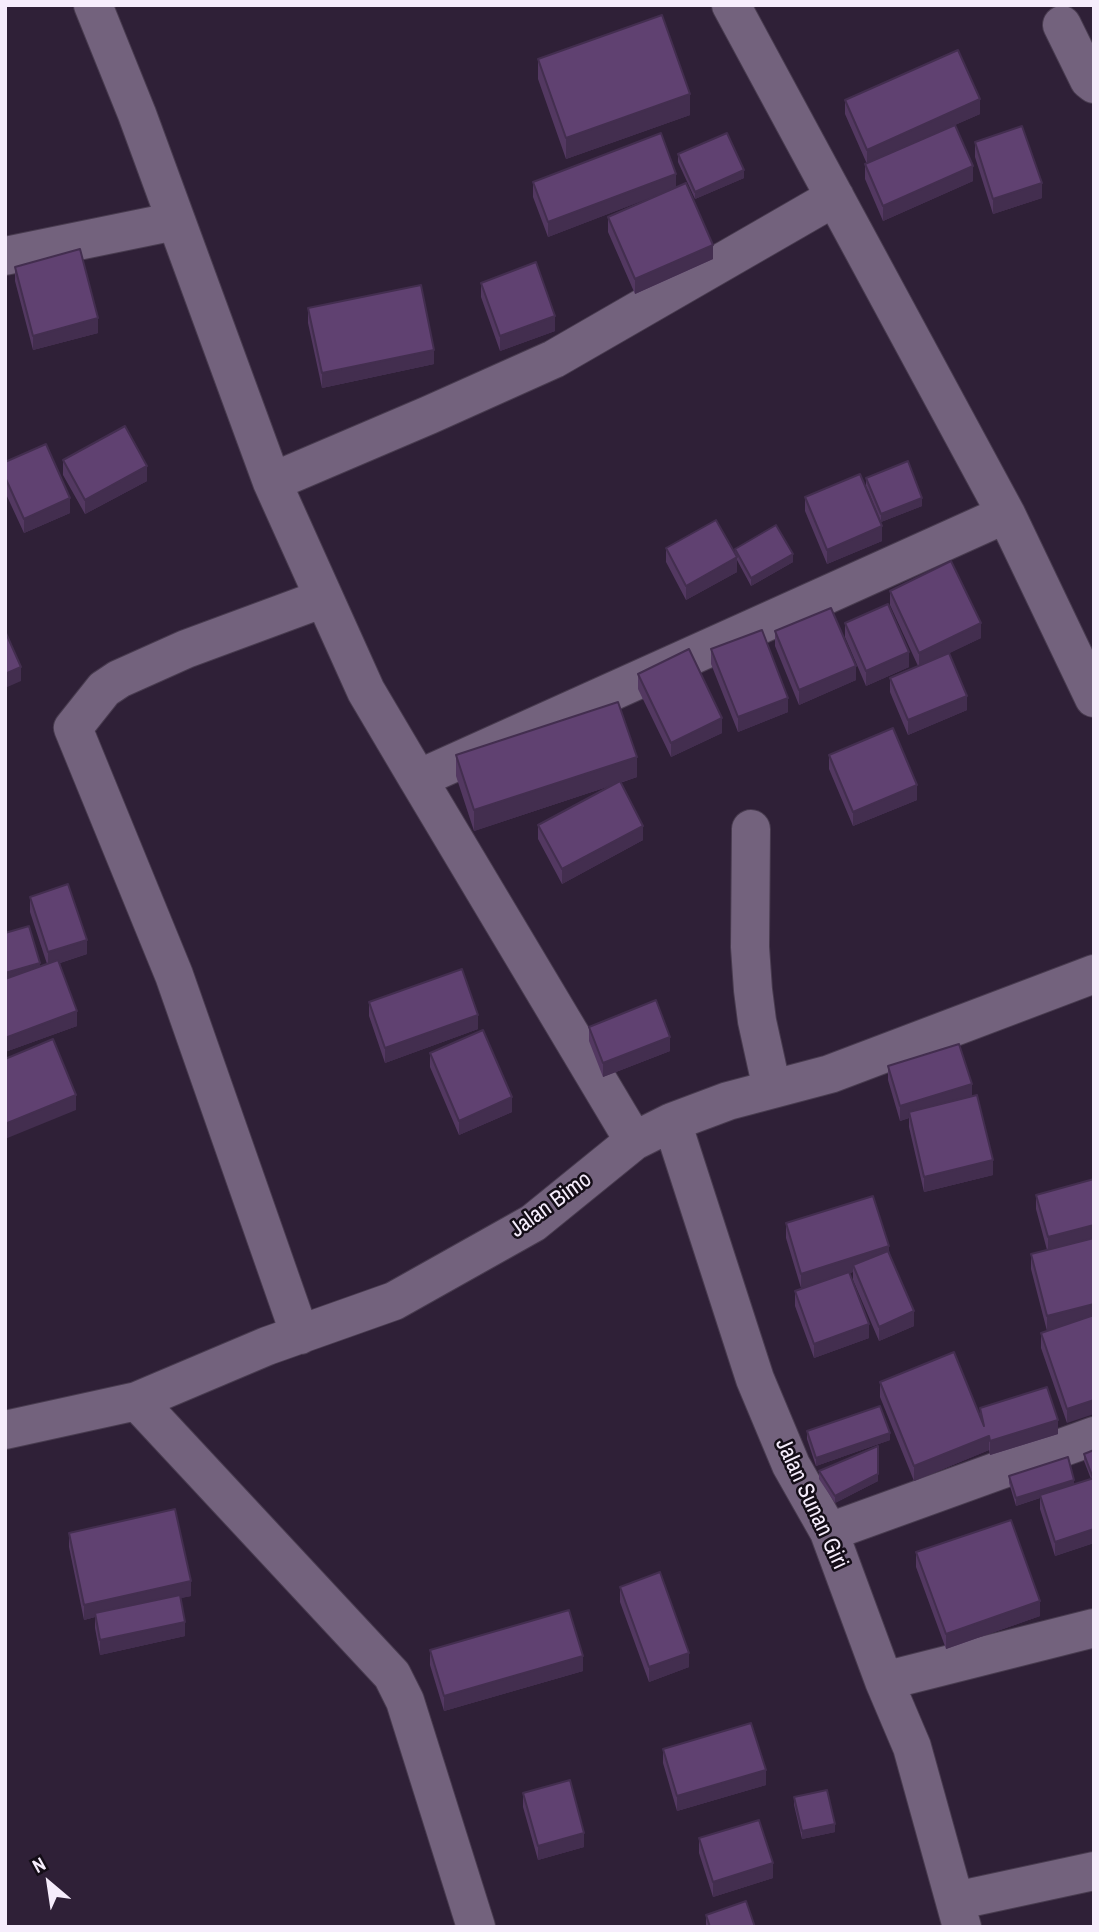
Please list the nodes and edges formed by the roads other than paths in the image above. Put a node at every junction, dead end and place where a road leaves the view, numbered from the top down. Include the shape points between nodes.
1 (93, 5) edge
2 (731, 5) edge
3 (1062, 25) dead end
4 (1094, 84) edge
5 (835, 197) junction
6 (176, 221) junction
7 (5, 256) edge
8 (272, 482) junction
9 (1006, 514) junction
10 (324, 598) junction
11 (1094, 698) edge
12 (418, 779) junction
13 (751, 829) dead end
14 (1094, 974) edge
15 (772, 1089) junction
16 (672, 1122) junction
17 (634, 1141) junction
18 (300, 1335) junction
19 (137, 1401) junction
20 (5, 1430) edge
21 (1094, 1436) edge
22 (829, 1532) junction
23 (1094, 1628) edge
24 (884, 1681) junction
25 (1094, 1871) edge
26 (958, 1914) edge
27 (476, 1927) edge

1 - 6 street
2 - 5 street
3 - 4 street
5 - 8 street via 554,359
5 - 9 street
6 - 7 street
6 - 8 street
8 - 10 street
9 - 11 street
9 - 12 street
10 - 12 street via 366,691
10 - 18 street via 119,679 104,689 72,728 174,975
12 - 17 street
13 - 15 street via 753,990
14 - 15 street, Jalan Bimo via 830,1073
15 - 16 street, Jalan Bimo
16 - 17 street, Jalan Bimo
16 - 22 street, Jalan Sunan Giri via 755,1379 791,1465
17 - 18 street, Jalan Bimo via 533,1223 394,1301
18 - 19 street, Jalan Bimo
19 - 20 street, Jalan Bimo
19 - 27 street via 393,1675
21 - 22 street
22 - 24 street, Jalan Sunan Giri
23 - 24 street
24 - 26 street, Jalan Sunan Giri via 912,1747
25 - 26 street

